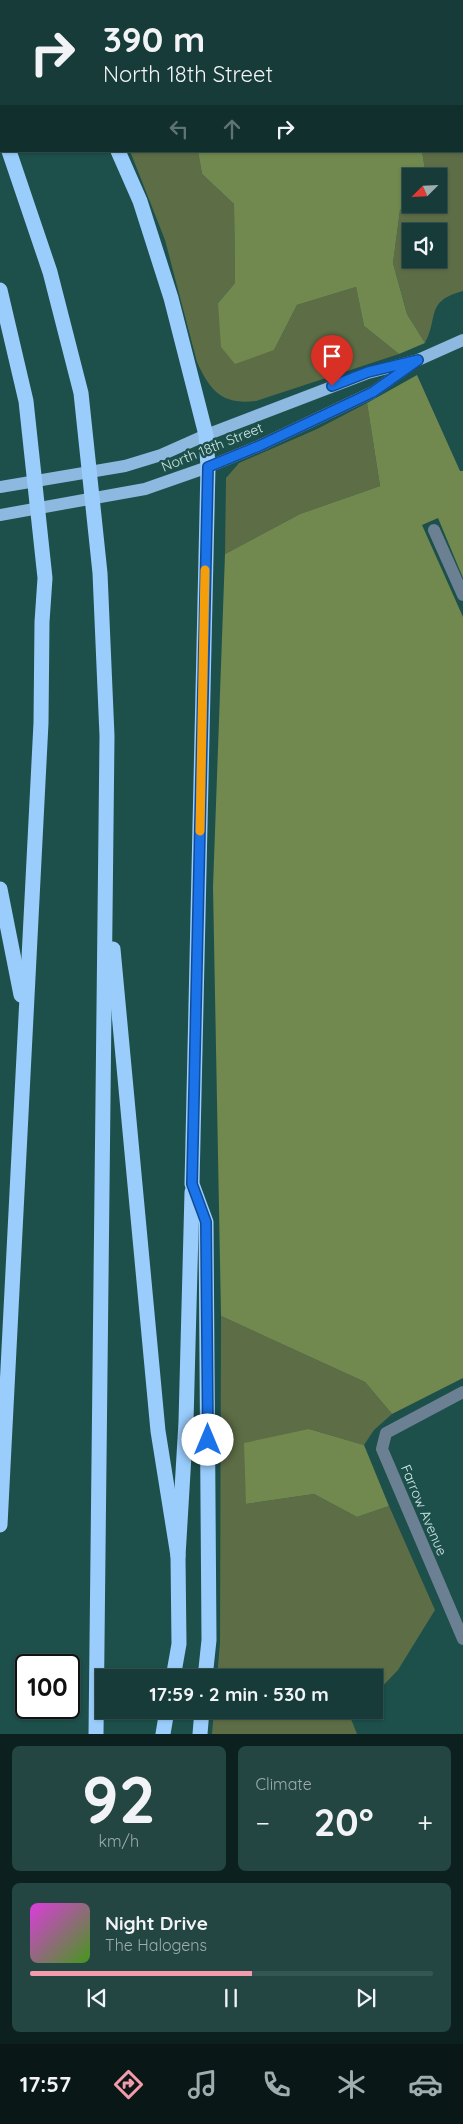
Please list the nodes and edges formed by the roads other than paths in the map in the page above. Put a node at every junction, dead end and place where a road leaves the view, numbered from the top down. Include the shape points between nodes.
1 (9, 152) edge
2 (118, 152) edge
3 (0, 290) edge
4 (463, 340) edge
5 (418, 360) junction
6 (206, 435) junction
7 (208, 467) junction
8 (0, 487) edge
9 (0, 515) edge
10 (434, 530) dead end
11 (463, 595) edge
12 (106, 868) junction
13 (0, 889) edge
14 (26, 1018) junction
15 (192, 1184) junction
16 (463, 1392) edge
17 (6, 1407) junction
18 (0, 1422) edge
19 (0, 1525) edge
20 (178, 1556) junction
21 (463, 1638) edge
22 (175, 1669) edge
23 (207, 1669) edge
24 (166, 1719) edge
25 (201, 1719) edge
26 (96, 1734) edge
27 (163, 1734) edge
28 (200, 1734) edge

1 - 12 highway via 50,272 81,393 100,574 107,736
2 - 6 highway via 140,201 171,298
3 - 14 highway via 26,401 45,578
4 - 5 main road, North 18th Street
5 - 6 main road, North 18th Street via 368,372
5 - 7 main road, North 18th Street via 373,392
6 - 7 highway
6 - 8 main road, North 18th Street via 161,455 125,466
7 - 9 main road, North 18th Street via 145,489
7 - 15 highway
10 - 11 street
12 - 20 highway via 158,1431
12 - 26 highway
13 - 14 highway
14 - 17 highway
15 - 20 highway via 186,1422
15 - 23 highway via 206,1222
16 - 21 street, Farrow Avenue via 386,1433 382,1449
17 - 18 highway
17 - 19 highway
20 - 22 highway via 179,1644
24 - 27 highway
25 - 28 highway

